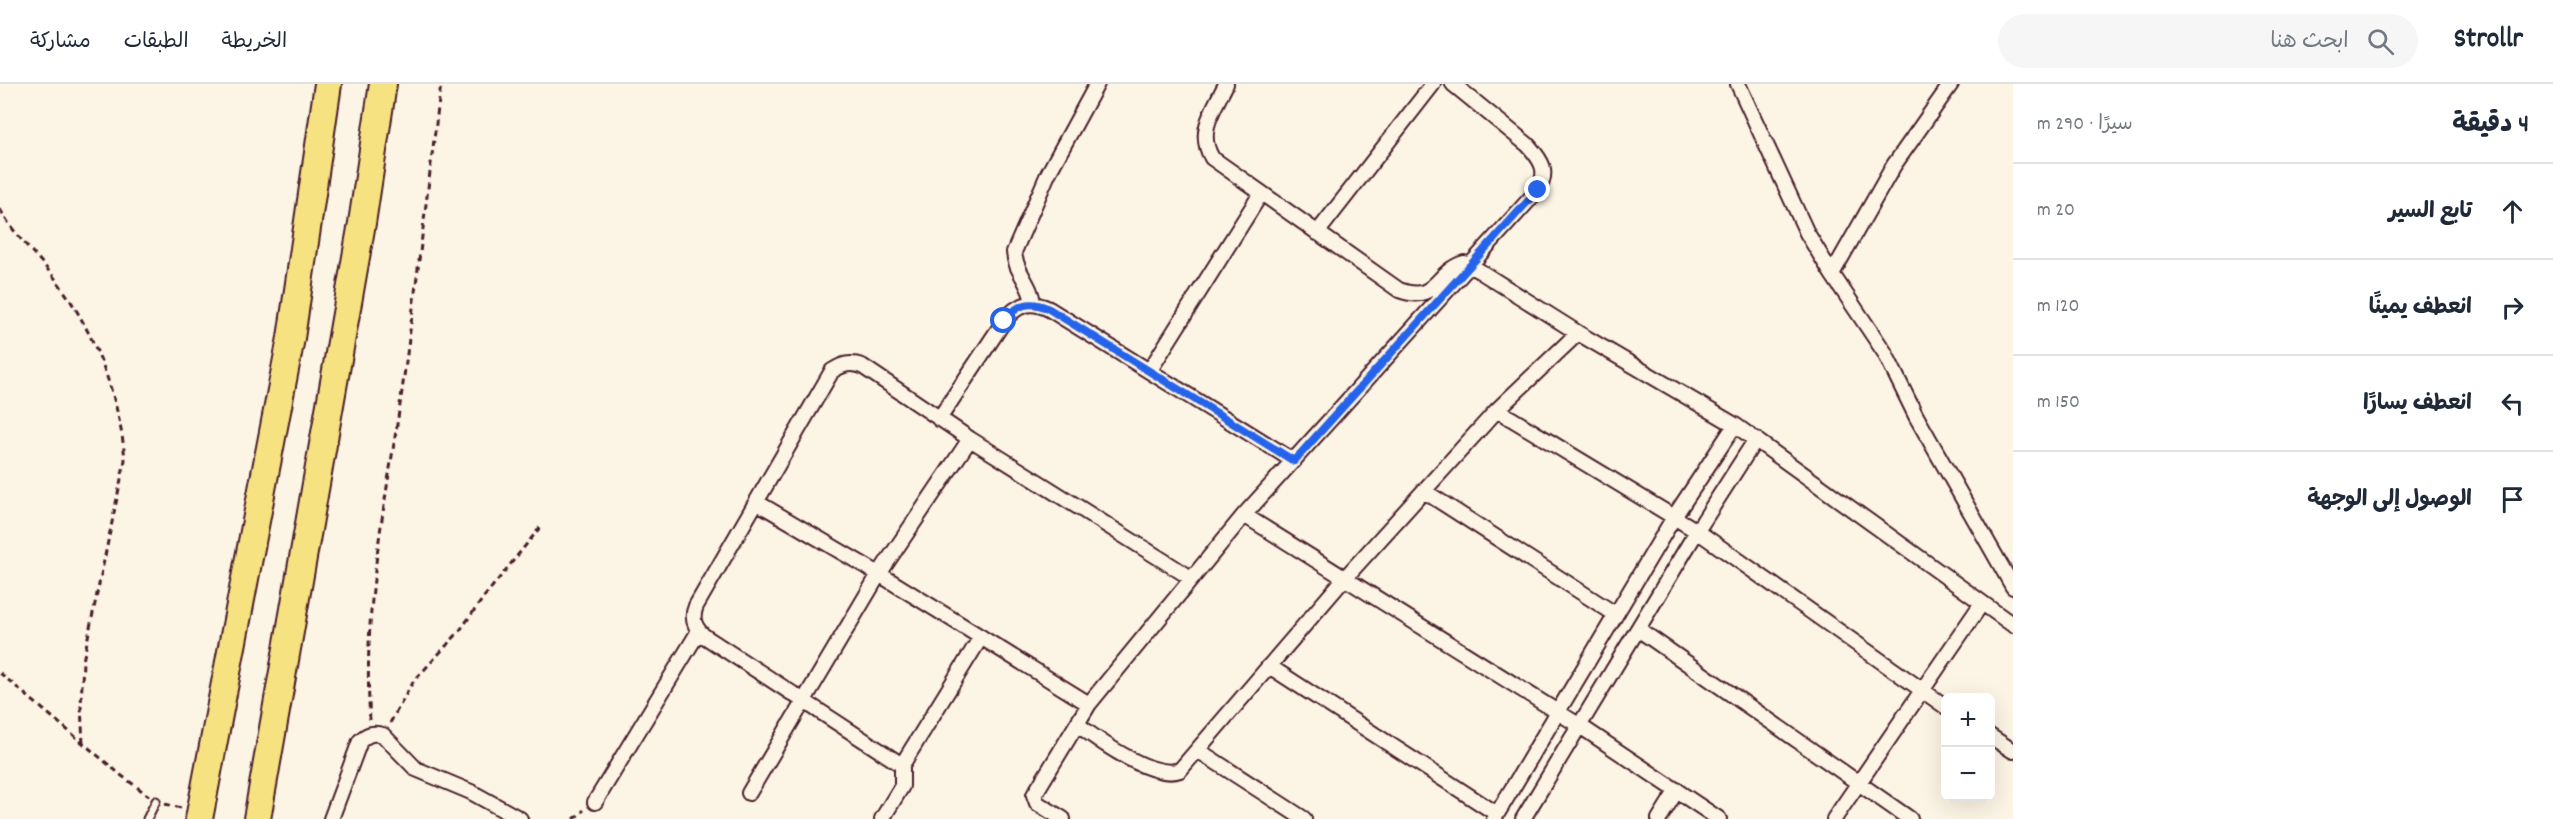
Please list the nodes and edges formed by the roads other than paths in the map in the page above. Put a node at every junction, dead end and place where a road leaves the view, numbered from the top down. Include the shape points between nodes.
1 (328, 84) edge
2 (383, 84) edge
3 (1097, 84) edge
4 (1226, 84) edge
5 (1433, 84) edge
6 (1453, 84) edge
7 (1738, 84) edge
8 (1951, 84) edge
9 (1260, 195) junction
10 (1317, 233) junction
11 (1470, 265) junction
12 (1832, 274) junction
13 (1033, 303) junction
14 (1578, 333) junction
15 (1150, 370) junction
16 (1497, 410) junction
17 (939, 419) junction
18 (1735, 425) junction
19 (1756, 439) junction
20 (970, 440) junction
21 (1294, 461) junction
22 (1424, 491) junction
23 (758, 503) junction
24 (1244, 515) junction
25 (1674, 517) junction
26 (1697, 531) junction
27 (879, 574) junction
28 (1191, 578) junction
29 (1344, 579) junction
30 (2013, 587) edge
31 (1982, 603) junction
32 (1615, 614) junction
33 (2013, 625) edge
34 (1638, 628) junction
35 (699, 631) junction
36 (981, 637) junction
37 (1269, 666) junction
38 (1921, 691) junction
39 (804, 701) junction
40 (1089, 704) junction
41 (1941, 704) edge
42 (1558, 712) junction
43 (1077, 724) junction
44 (1580, 726) junction
45 (1995, 739) edge
46 (1199, 751) junction
47 (2013, 751) edge
48 (902, 765) junction
49 (1859, 784) junction
50 (1677, 790) junction
51 (749, 793) dead end
52 (156, 801) road end
53 (596, 802) dead end
54 (190, 814) edge
55 (1495, 817) edge
56 (147, 819) edge
57 (257, 819) edge
58 (331, 819) edge
59 (520, 819) edge
60 (882, 819) edge
61 (1063, 819) edge
62 (1304, 819) edge
63 (1523, 819) edge
64 (1659, 819) edge
65 (1719, 819) edge
66 (1834, 819) edge
67 (1910, 819) edge

1 - 54 highway via 291,338
2 - 57 highway
3 - 13 street via 1048,174 1014,252 1015,264
4 - 9 street via 1206,126 1206,150
5 - 10 street
6 - 11 street via 1528,145 1545,169 1538,190
7 - 12 street via 1808,233
8 - 12 street via 1894,165
9 - 10 street
9 - 15 street
10 - 11 street via 1400,290 1412,294 1422,295 1432,289 1456,265
11 - 14 street
11 - 21 street
12 - 30 street via 1885,353 1916,416
13 - 15 street
13 - 17 street via 1015,309 1004,321
14 - 16 street
14 - 18 street
15 - 21 street
16 - 22 street
16 - 25 street
17 - 20 street
17 - 23 street via 862,366 842,365 826,379
18 - 19 street
18 - 25 street
19 - 26 street
19 - 31 street
20 - 27 street
20 - 28 street
21 - 24 street
22 - 29 street
22 - 32 street
23 - 27 street
23 - 35 street via 696,606 693,620
24 - 28 street
24 - 29 street
25 - 26 street
25 - 32 street
26 - 34 street
26 - 38 street
27 - 36 street
27 - 39 street
28 - 40 street
29 - 37 street
29 - 42 street
31 - 33 street
31 - 38 street
32 - 42 street
34 - 44 street
34 - 49 street
35 - 39 street
35 - 53 street
36 - 40 street
36 - 48 street
37 - 46 street
37 - 55 street
38 - 41 street
38 - 49 street
39 - 48 street
39 - 51 street
40 - 43 street
42 - 44 street
42 - 55 street
43 - 46 street via 1157,771 1180,770
43 - 61 street via 1034,795 1036,803
44 - 50 street
44 - 63 street
45 - 47 street
46 - 62 street
48 - 60 street via 902,786
49 - 66 street
49 - 67 street
50 - 64 street
50 - 65 street
52 - 56 lane
58 - 59 street via 360,741 377,734 416,769 471,792

